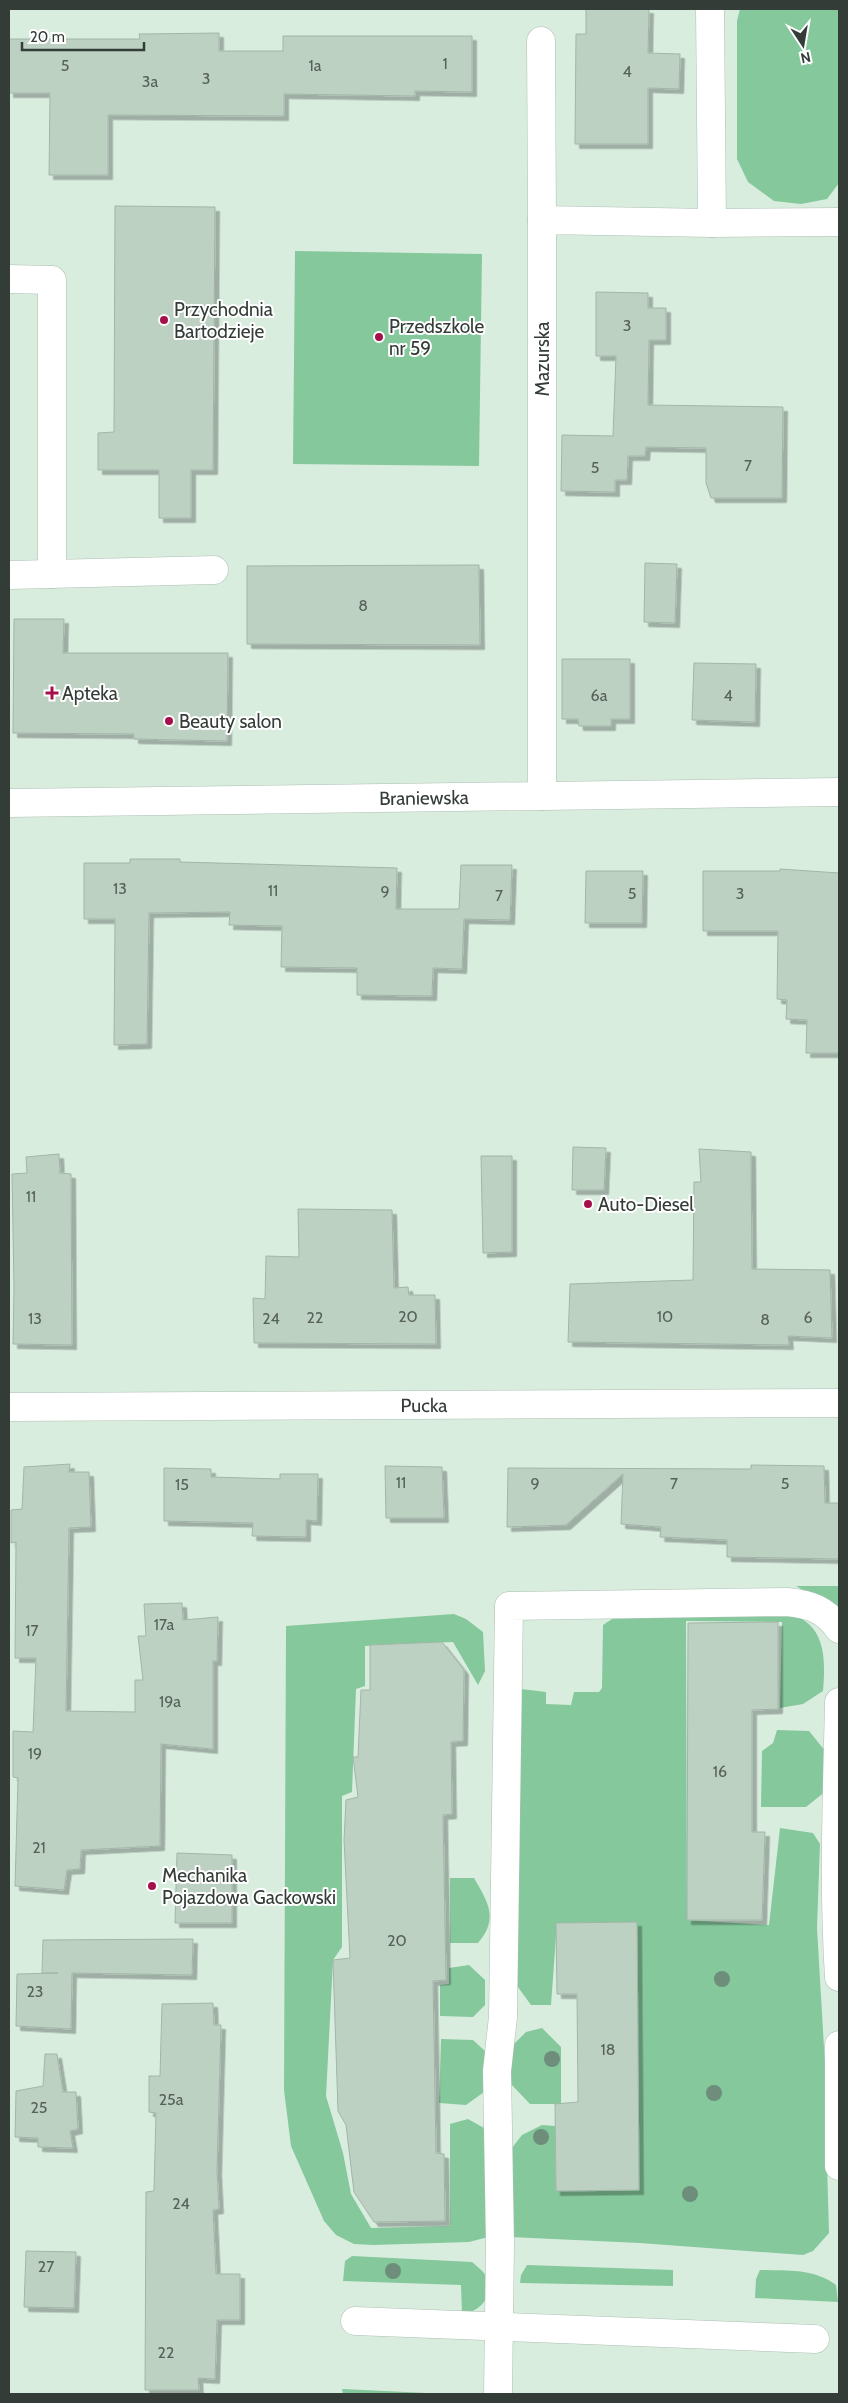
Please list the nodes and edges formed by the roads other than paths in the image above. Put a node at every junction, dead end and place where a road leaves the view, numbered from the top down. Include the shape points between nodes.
1 (710, 9) edge
2 (541, 42) dead end
3 (542, 220) junction
4 (839, 222) edge
5 (712, 224) junction
6 (9, 280) edge
7 (214, 570) dead end
8 (52, 574) junction
9 (9, 575) edge
10 (839, 792) edge
11 (542, 796) junction
12 (9, 804) edge
13 (839, 1403) edge
14 (9, 1407) edge
15 (839, 1629) edge
16 (839, 1702) edge
17 (839, 1977) edge
18 (839, 2061) edge
19 (839, 2166) edge
20 (355, 2321) dead end
21 (498, 2326) junction
22 (815, 2339) dead end
23 (498, 2394) edge

1 - 5 street
2 - 3 street, Mazurska
3 - 5 street
3 - 11 street, Mazurska
4 - 5 street
6 - 8 street via 52,280
7 - 8 street
8 - 9 street
10 - 11 street, Braniewska
11 - 12 street, Braniewska
13 - 14 street, Pucka
15 - 21 street via 832,1618 810,1604 787,1602 509,1606 503,2008 497,2071
16 - 17 street via 836,1844
18 - 19 street
20 - 21 street
21 - 22 street
21 - 23 street

